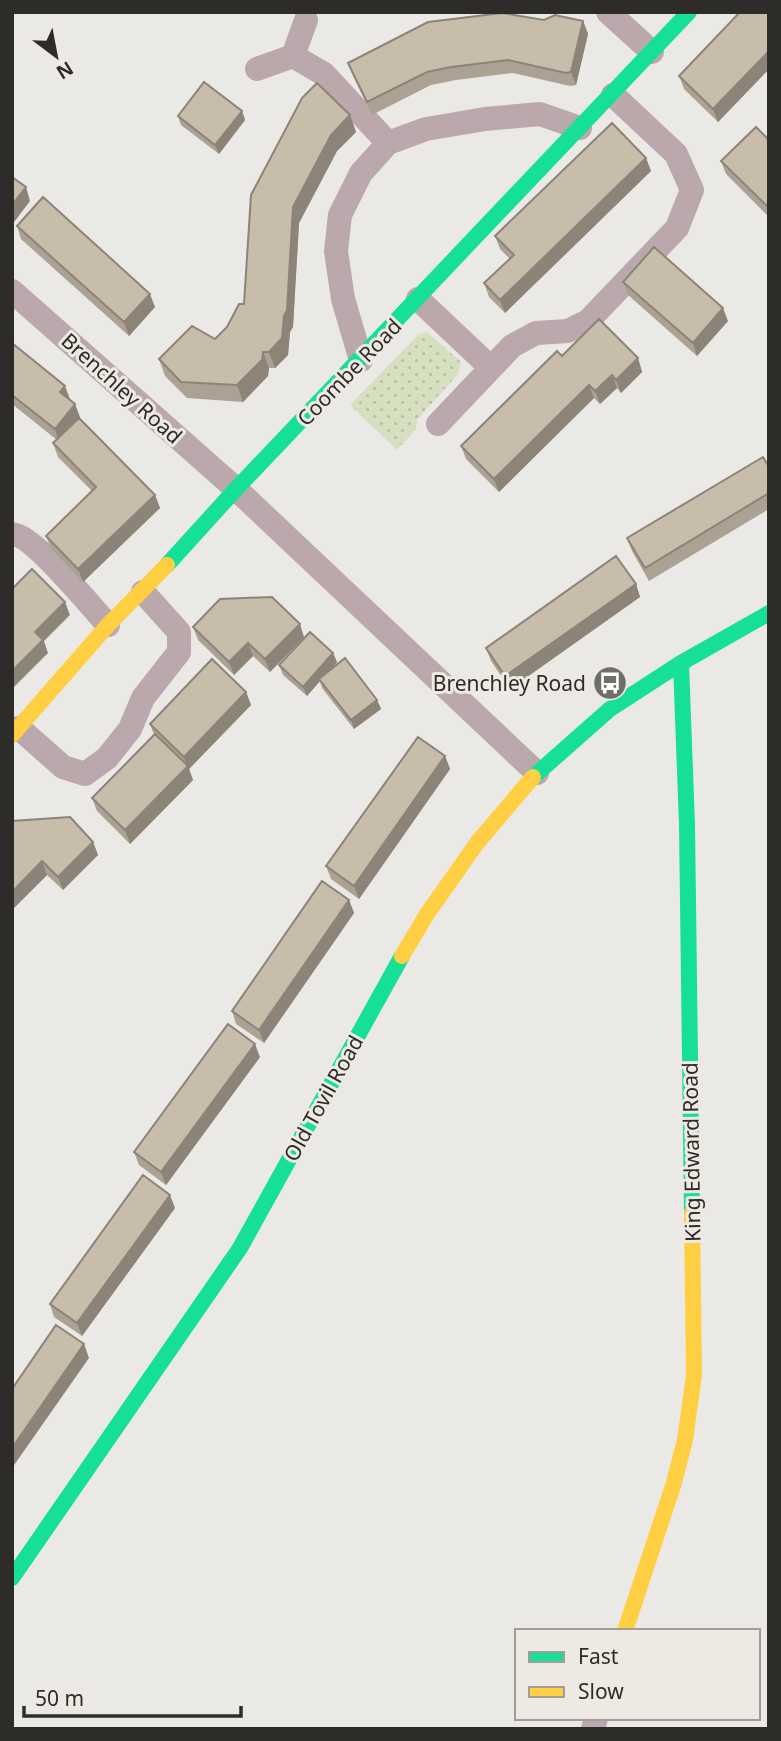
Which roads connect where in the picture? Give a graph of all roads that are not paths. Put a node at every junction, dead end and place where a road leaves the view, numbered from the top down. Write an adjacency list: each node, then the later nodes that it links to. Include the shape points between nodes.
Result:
1 (608, 12): 4 (street)
2 (690, 12): 4 (street, Coombe Road)
3 (306, 20): 5 (street)
4 (652, 52): 7 (street, Coombe Road)
5 (293, 56): 6 (street); 9 (street, via 324,74)
6 (257, 69)
7 (613, 95): 8 (street, Coombe Road); 13 (street, via 676,154 692,190 677,229 587,321 568,331 536,333 512,346)
8 (580, 128): 9 (street, via 540,114 426,129); 11 (street, Coombe Road)
9 (388, 143): 12 (street, via 361,173 340,215 339,275)
10 (12, 291): 15 (street, Brenchley Road)
11 (418, 299): 12 (street, Coombe Road); 13 (street)
12 (361, 360): 15 (street, Coombe Road)
13 (490, 367): 14 (street)
14 (438, 424)
15 (236, 489): 17 (street, Coombe Road); 22 (street, Brenchley Road)
16 (12, 534): 19 (street, via 20,534 45,556)
17 (143, 592): 19 (street, Coombe Road); 21 (street, via 179,632 179,652 107,758 85,774 63,767)
18 (769, 613): 20 (street, Old Tovil Road)
19 (108, 625): 21 (street, Coombe Road)
20 (681, 663): 22 (street, Old Tovil Road, via 610,709); 25 (street, King Edward Road, via 694,1375 673,1486)
21 (16, 731)
22 (537, 773): 23 (street, Old Tovil Road, via 477,843 427,914 240,1248)
23 (20, 1551): 24 (street, Old Tovil Road)
24 (12, 1578)
25 (626, 1629)

